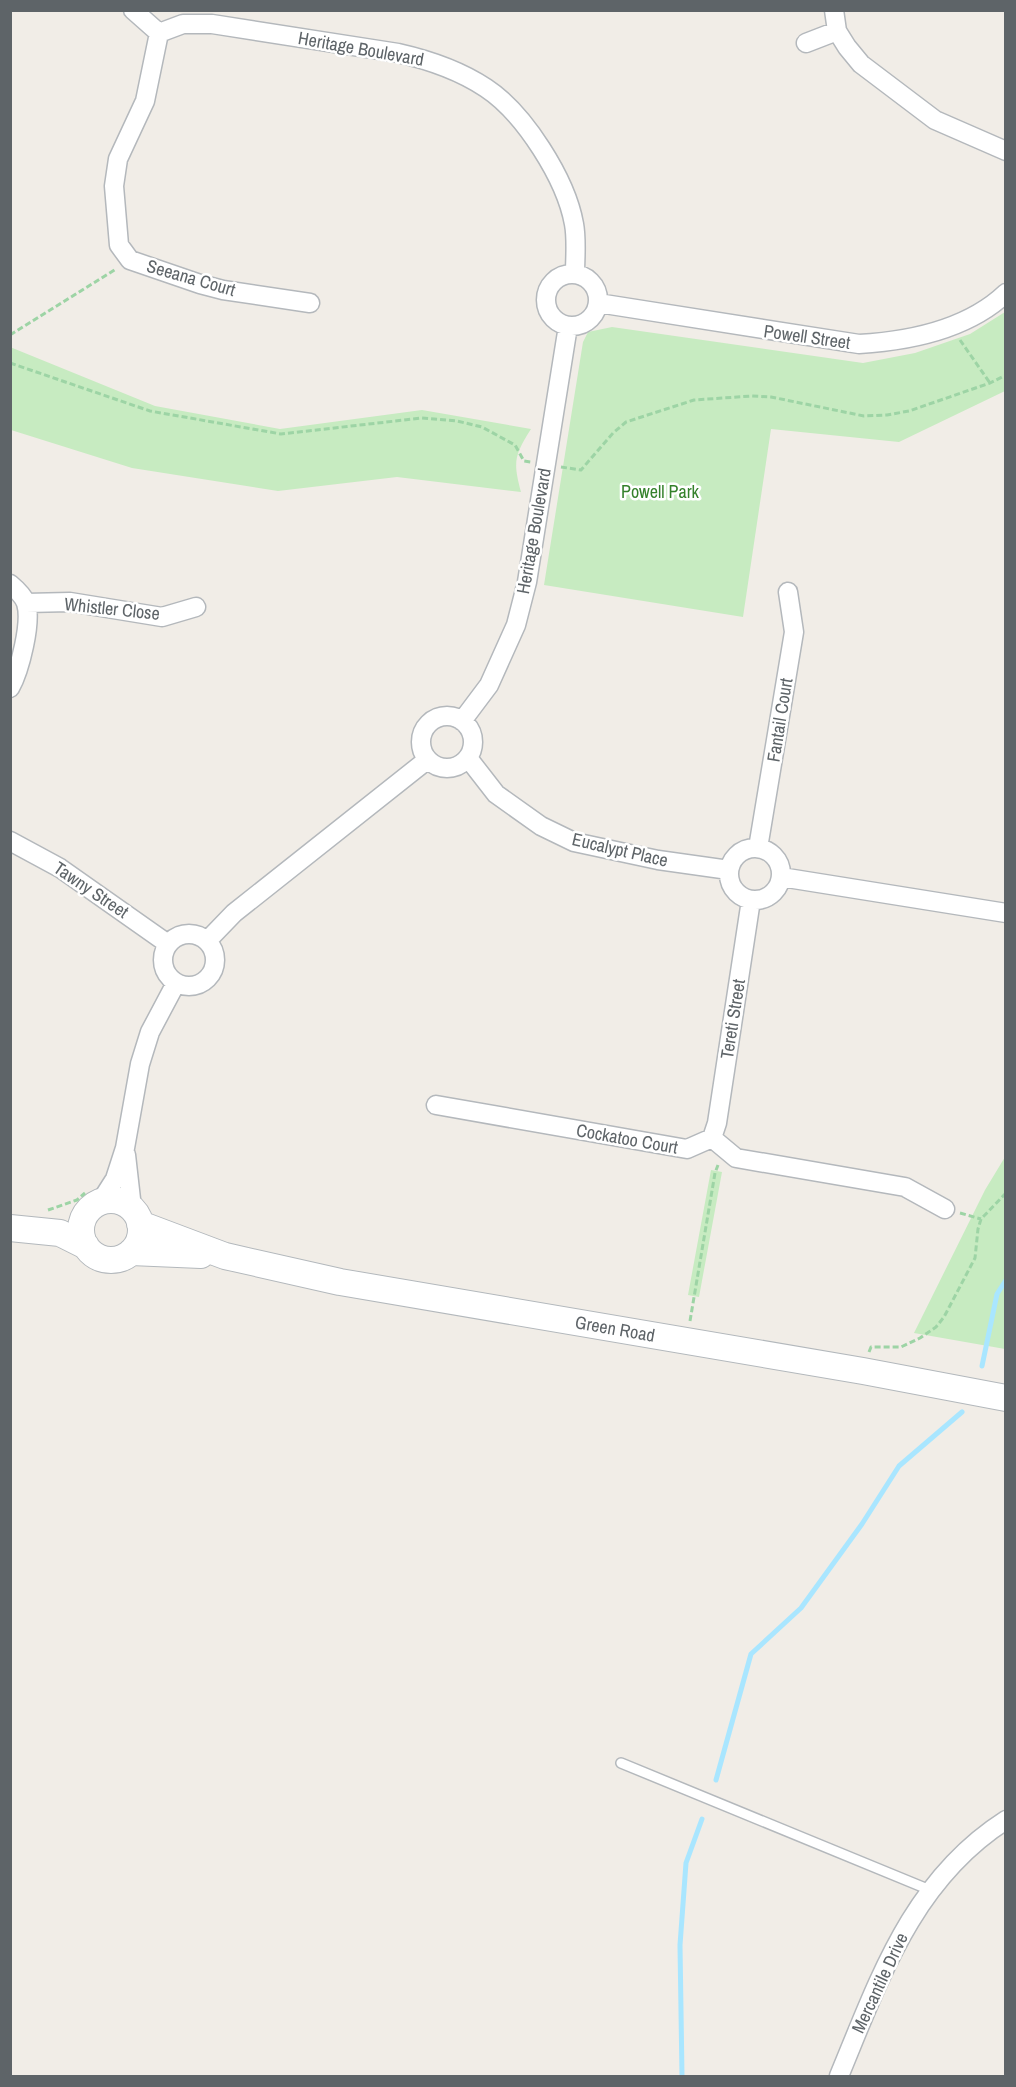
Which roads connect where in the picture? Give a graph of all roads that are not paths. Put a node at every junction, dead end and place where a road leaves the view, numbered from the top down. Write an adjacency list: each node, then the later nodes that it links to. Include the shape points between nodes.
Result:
1 (133, 10): 4 (street)
2 (834, 10): 3 (street)
3 (837, 31): 5 (street); 6 (street, via 861,64 935,120)
4 (159, 33): 7 (street, Heritage Boulevard, via 183,24 212,24 398,53 460,73 488,89 516,115 560,182 574,224); 9 (street, Seeana Court, via 145,100 118,159 114,186 119,246 130,260 222,290)
5 (806, 43)
6 (1005, 151)
7 (575, 274): 10 (street, via 595,287); 11 (street, via 558,278 547,292 552,317)
8 (1005, 293): 10 (street, Powell Street, via 932,333 859,344)
9 (310, 303)
10 (598, 303): 11 (street, via 591,318)
11 (568, 326): 17 (street, Heritage Boulevard, via 527,582 516,625 489,685)
12 (10, 584): 14 (street)
13 (788, 592): 21 (street, Fantail Court, via 794,632)
14 (26, 603): 15 (street, Whistler Close, via 70,602 162,617); 16 (street, via 22,650)
15 (196, 607)
16 (10, 687)
17 (462, 721): 18 (street, via 472,734); 19 (street, via 446,716 430,723 421,738)
18 (468, 758): 19 (street, via 455,768 446,769); 22 (street, Eucalypt Place, via 496,794 541,826 574,842 658,861)
19 (427, 760): 26 (street, via 234,913)
20 (10, 841): 27 (street, Tawny Street, via 60,868)
21 (758, 848): 22 (street, via 741,852); 23 (street, via 773,855)
22 (729, 870): 24 (street, via 735,892)
23 (781, 878): 24 (street, via 768,897); 25 (street)
24 (751, 900): 30 (street, Tereti Street)
25 (1005, 913)
26 (207, 941): 27 (street, via 192,934); 28 (street, via 215,955 208,978 194,986)
27 (168, 944): 28 (street, via 163,961)
28 (176, 983): 31 (street, via 150,1032 140,1064)
29 (436, 1105): 30 (street, Cockatoo Court, via 687,1149)
30 (712, 1138): 33 (street, via 736,1158 905,1187)
31 (125, 1148): 32 (street, via 115,1179); 34 (street)
32 (93, 1200): 34 (street, via 117,1201); 35 (street, via 61,1220); 36 (street, via 82,1220)
33 (945, 1209)
34 (136, 1216): 37 (street, via 140,1234); 38 (street, Green Road)
35 (10, 1227): 36 (street, via 60,1233)
36 (86, 1246): 37 (street, via 112,1260)
37 (130, 1252): 38 (street, Green Road)
38 (225, 1256): 39 (street, Green Road, via 340,1282)
39 (1005, 1398)
40 (621, 1763): 42 (lane)
41 (1005, 1820): 42 (street, Mercantile Drive, via 964,1853)
42 (930, 1890): 43 (street, Mercantile Drive, via 883,1968)
43 (839, 2076)

